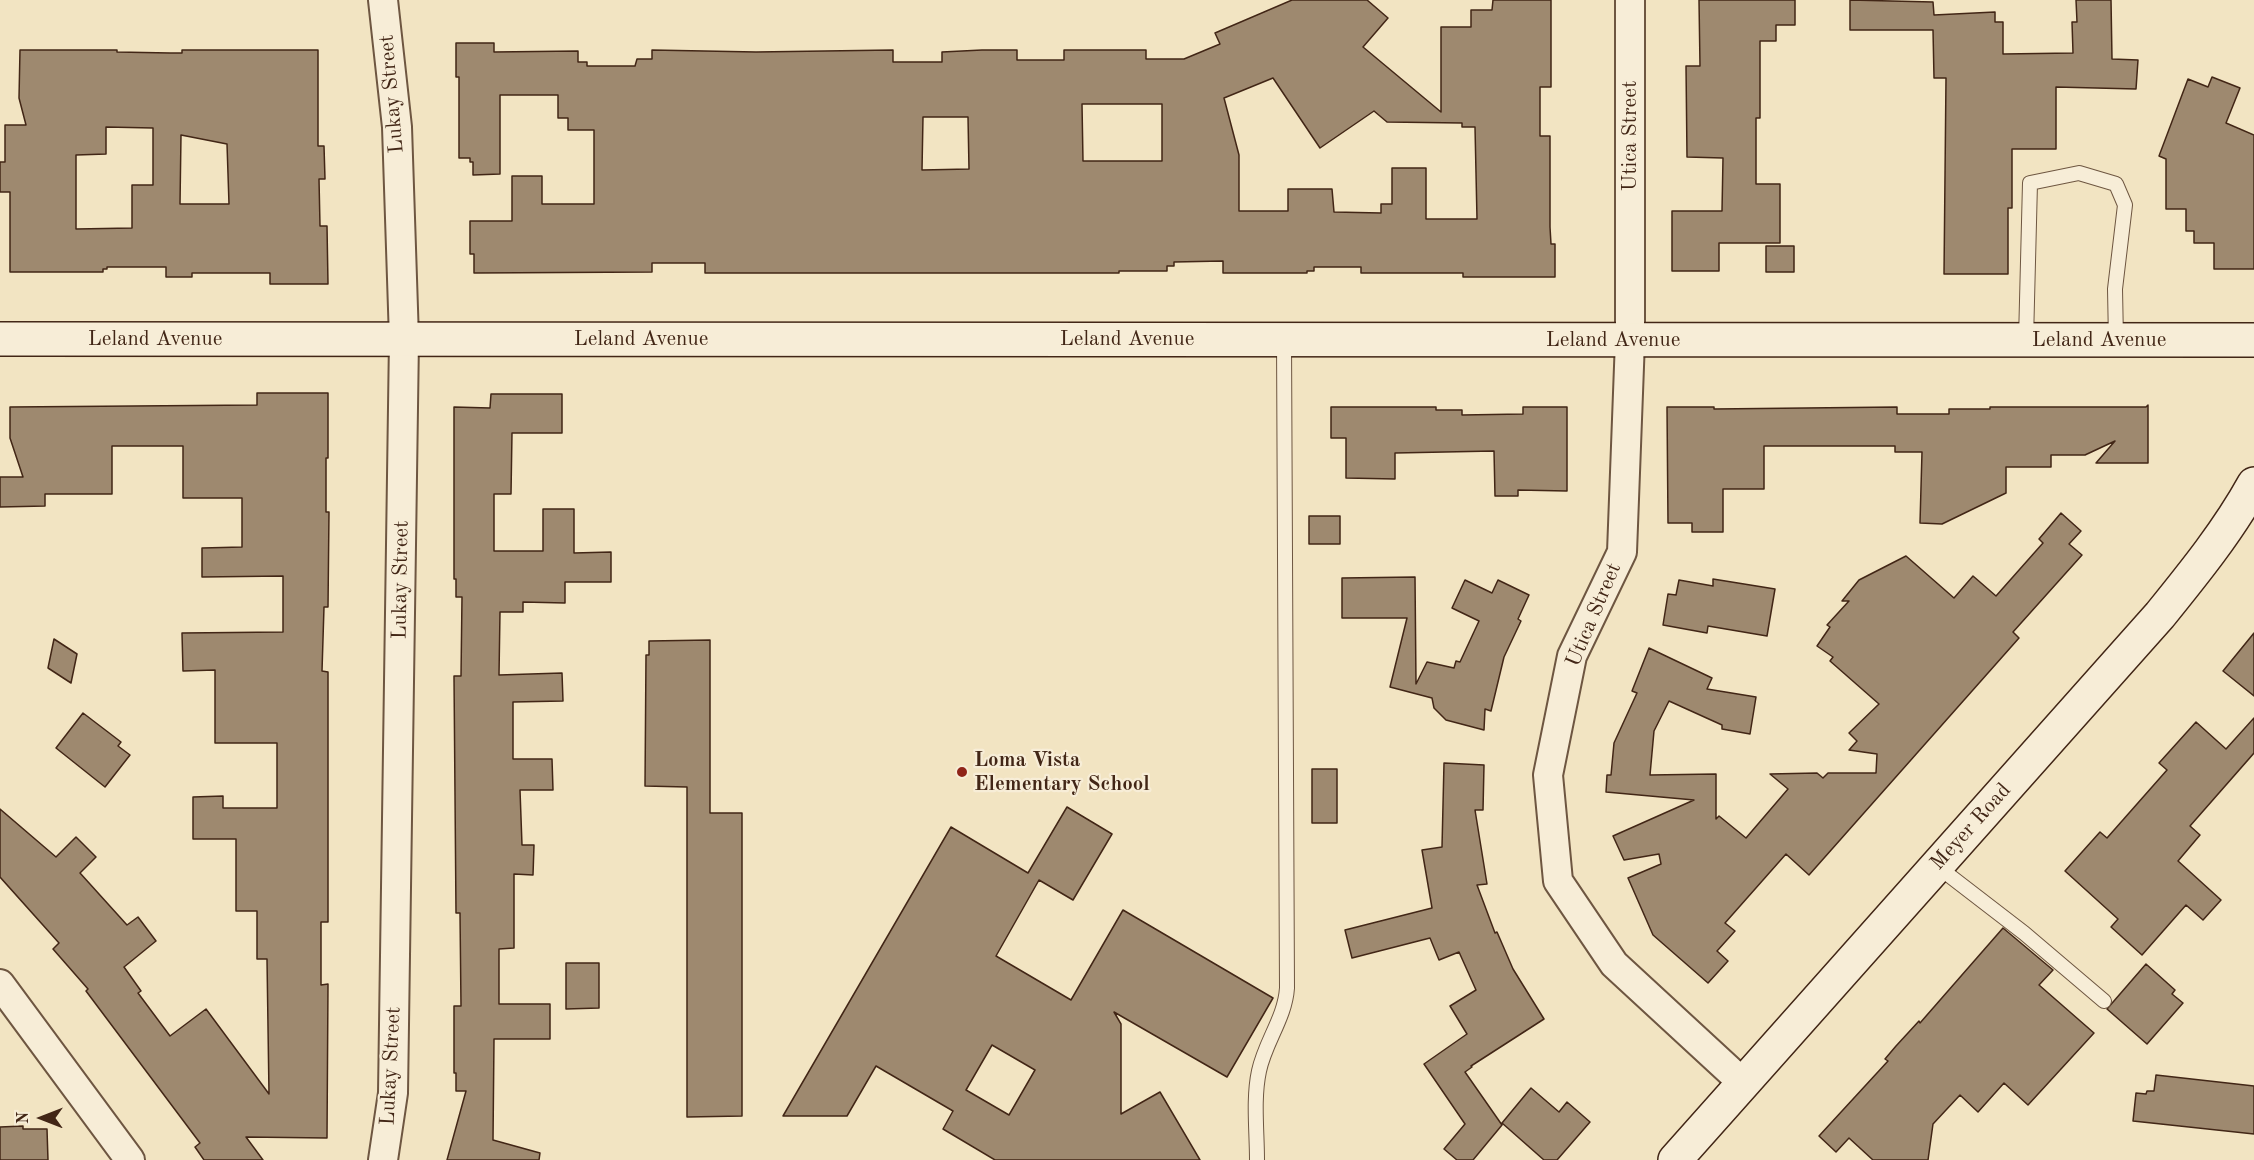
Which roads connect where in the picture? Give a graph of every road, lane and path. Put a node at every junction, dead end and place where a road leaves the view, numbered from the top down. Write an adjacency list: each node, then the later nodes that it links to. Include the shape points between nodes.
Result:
1 (383, 0): 4 (street, Lukay Street, via 397,127)
2 (1630, 0): 6 (street, Utica Street)
3 (0, 339): 4 (street, Leland Avenue)
4 (404, 339): 5 (street, Leland Avenue); 16 (street, Lukay Street, via 393,1093)
5 (1284, 339): 6 (street, Leland Avenue); 17 (lane, via 1287,988 1286,1004 1259,1069)
6 (1630, 340): 7 (street, Leland Avenue); 14 (street, Utica Street, via 1622,552 1572,656 1548,775 1558,881 1614,964)
7 (2026, 340): 8 (street, Leland Avenue); 8 (lane, via 2030,183 2079,173 2116,184 2125,205 2115,289)
8 (2116, 340): 9 (street, Leland Avenue)
9 (2254, 340)
10 (2254, 484): 11 (street, Meyer Road, via 2202,564 2160,615)
11 (1937, 866): 13 (lane); 14 (street, Meyer Road)
12 (0, 984): 15 (street)
13 (2104, 1001)
14 (1743, 1083): 18 (street, Meyer Road)
15 (130, 1160)
16 (384, 1160)
17 (1257, 1160)
18 (1675, 1160)

